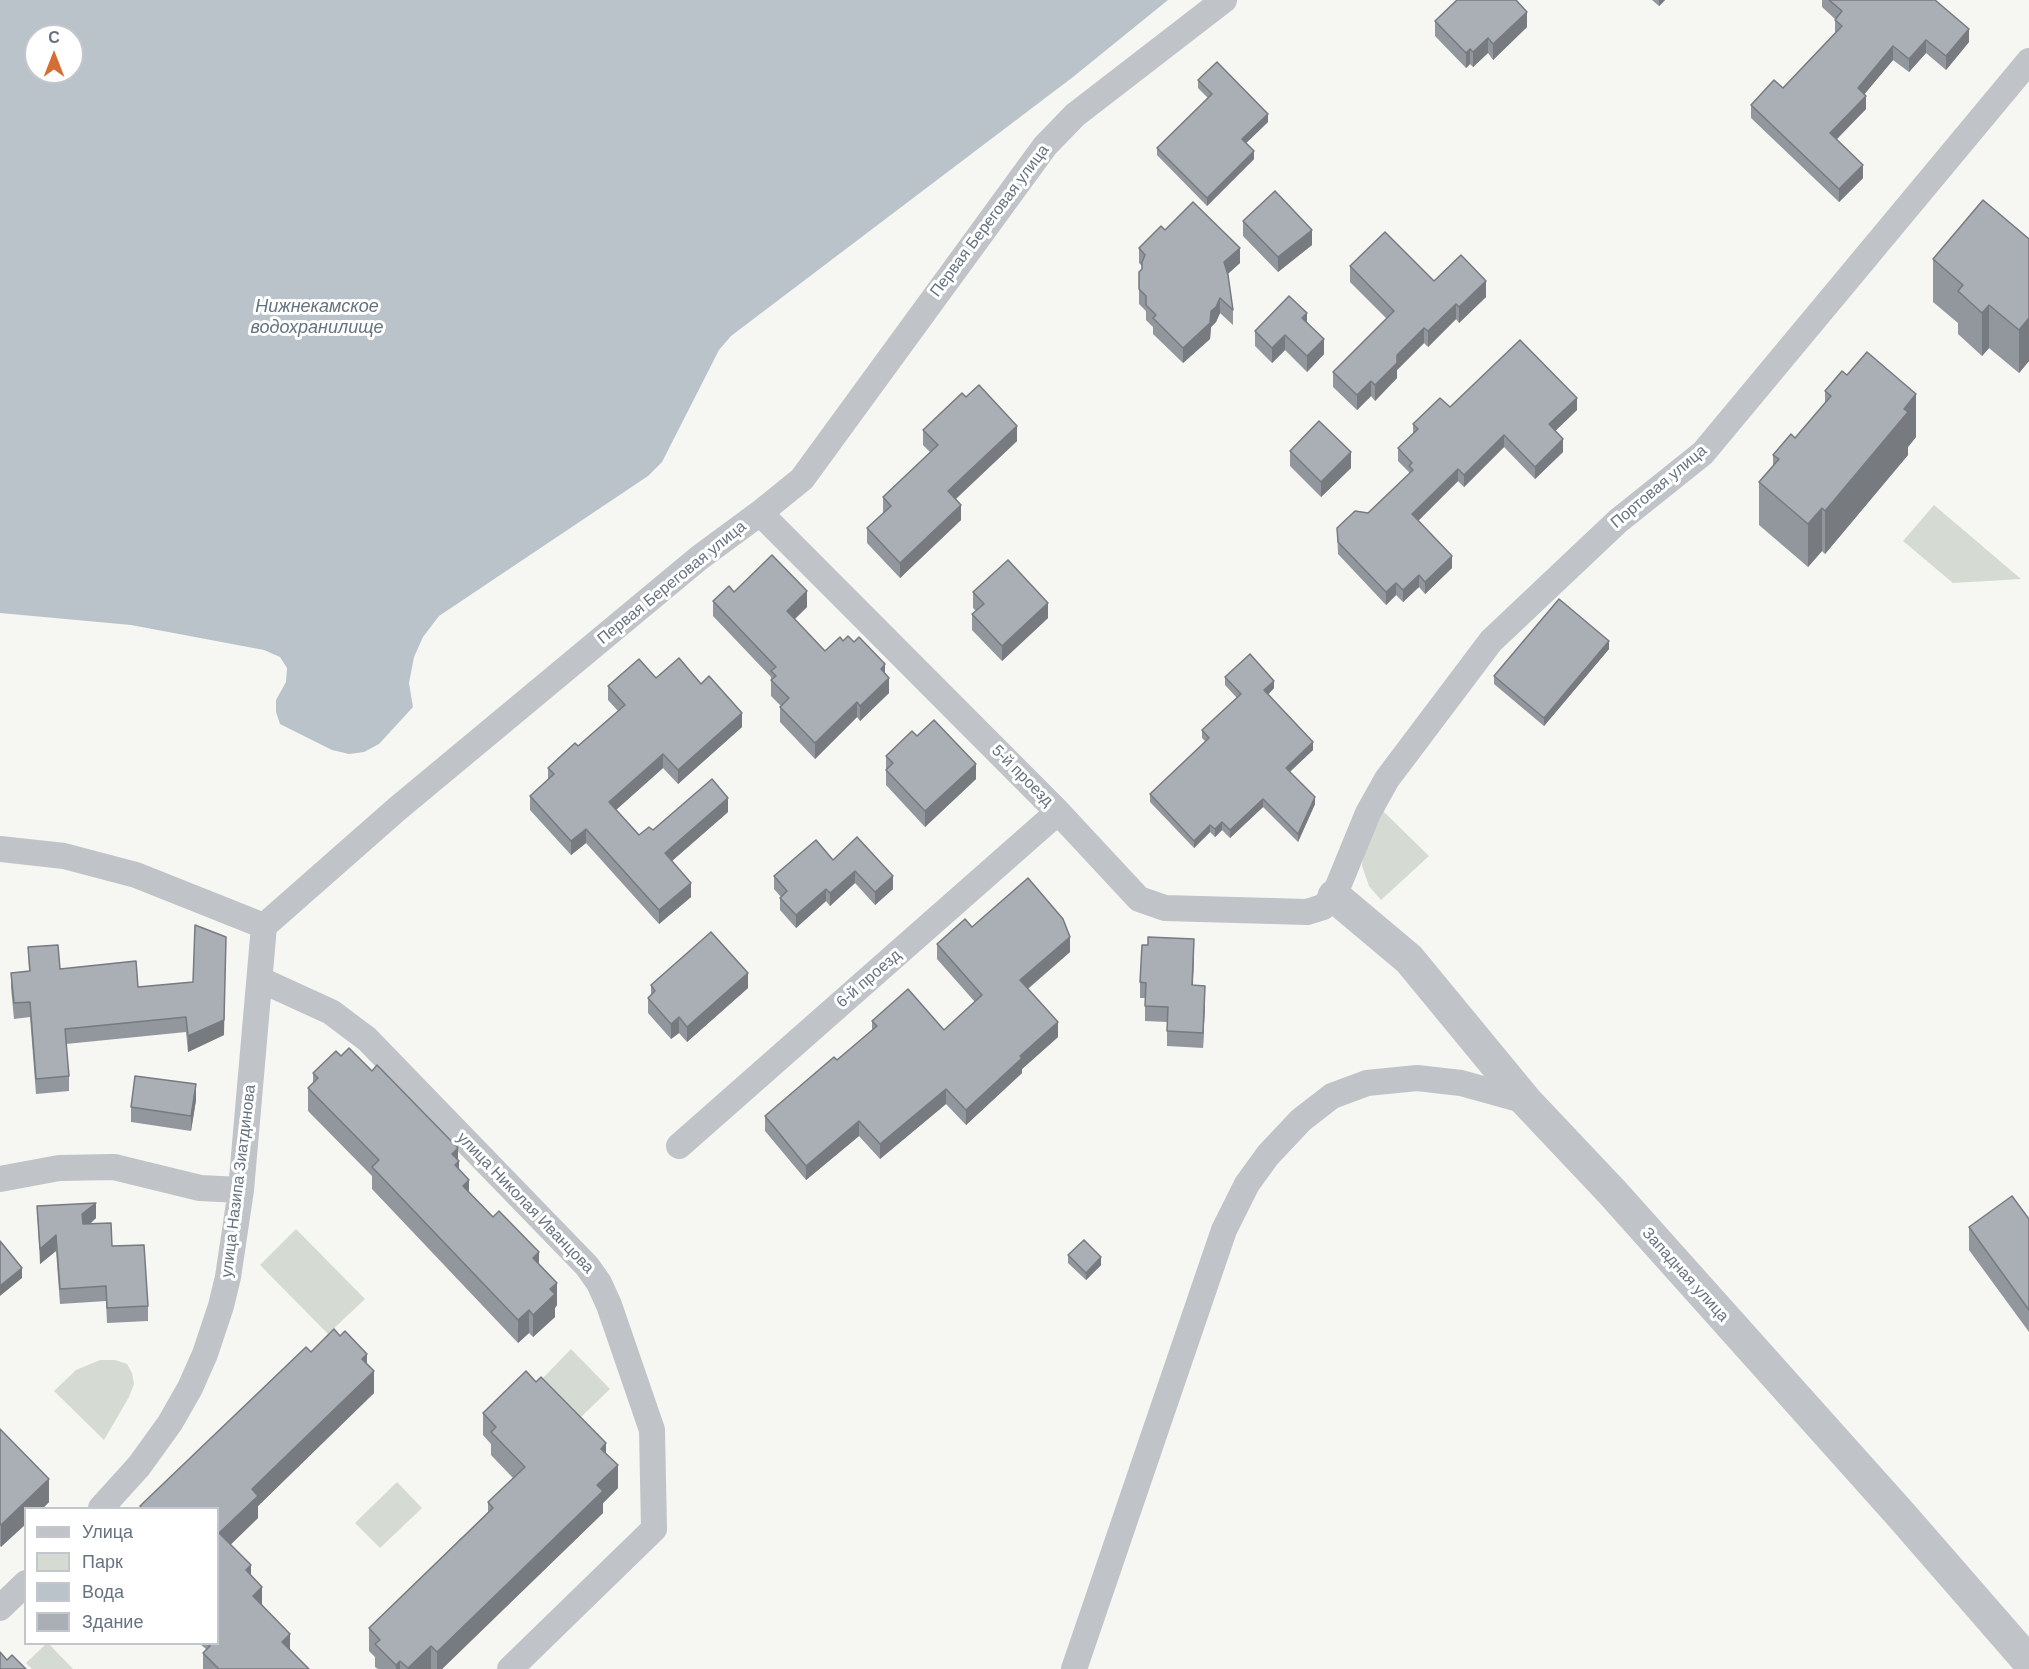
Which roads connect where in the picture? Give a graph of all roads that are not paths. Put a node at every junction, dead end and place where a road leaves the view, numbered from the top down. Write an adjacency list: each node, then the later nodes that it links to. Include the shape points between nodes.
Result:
1 (1224, 0): 3 (street, Первая Береговая улица, via 1075,115 1045,146 802,479)
2 (2029, 61): 6 (street, Портовая улица, via 1702,453 1618,521 1491,641 1387,779 1368,813)
3 (760, 513): 4 (street, 5-й проезд); 7 (street, Первая Береговая улица, via 699,558 458,758)
4 (1058, 812): 6 (street, 5-й проезд, via 1139,899 1165,908 1307,912 1323,907); 10 (street, 6-й проезд)
5 (0, 849): 7 (street, via 64,856 135,874)
6 (1334, 896): 9 (street, Западная улица, via 1410,959)
7 (264, 926): 8 (street, улица Назипа Зиатдинова)
8 (261, 980): 12 (street, улица Назипа Зиатдинова); 17 (street, улица Николая Иванцова, via 331,1012 367,1039 587,1266 609,1305 652,1430 654,1529)
9 (1526, 1101): 16 (street, Западная улица); 18 (street, via 1461,1083 1417,1078 1367,1083 1332,1096 1301,1120 1268,1155 1247,1184 1224,1230)
10 (680, 1146)
11 (0, 1179): 12 (street, via 59,1168 114,1167 200,1188)
12 (241, 1190): 13 (street, улица Назипа Зиатдинова, via 228,1277 206,1354 170,1423)
13 (103, 1507)
14 (24, 1585): 15 (street)
15 (0, 1608)
16 (2029, 1662)
17 (510, 1669)
18 (1074, 1669)

